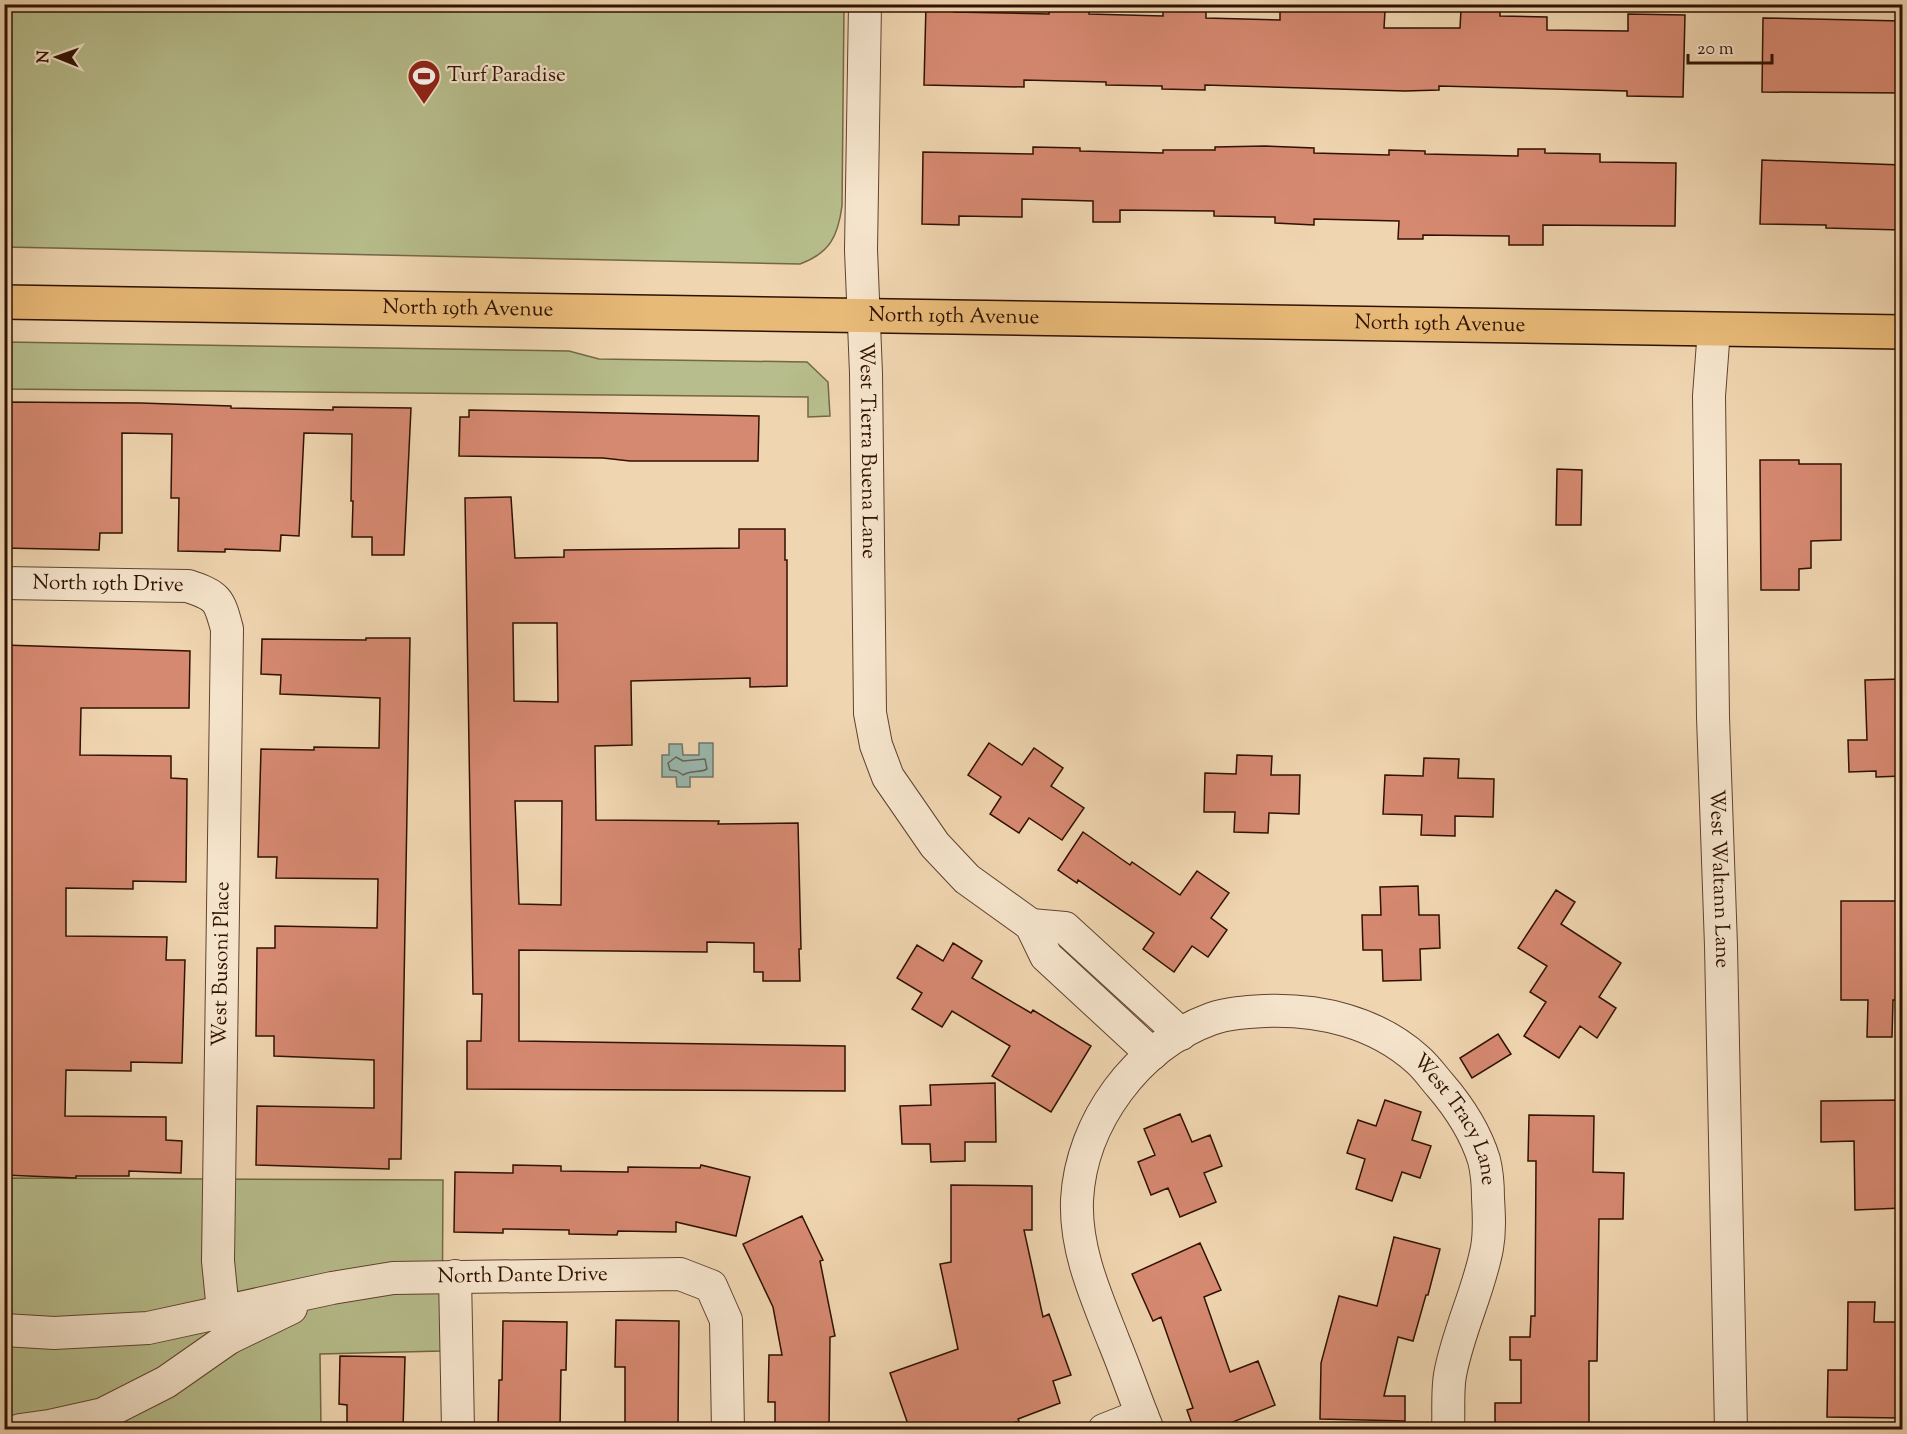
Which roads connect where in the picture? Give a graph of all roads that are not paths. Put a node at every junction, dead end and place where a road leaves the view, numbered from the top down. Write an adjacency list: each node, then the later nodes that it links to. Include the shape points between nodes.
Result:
1 (865, 4): 3 (street, West Tierra Buena Lane, via 861,250)
2 (4, 302): 3 (main road, North 19th Avenue)
3 (864, 316): 4 (main road, North 19th Avenue); 8 (street, West Tierra Buena Lane, via 870,713 876,745 888,777 935,845 967,879)
4 (1714, 329): 5 (main road, North 19th Avenue); 20 (street, West Waltann Lane, via 1709,396 1713,694)
5 (1902, 332)
6 (4, 583): 7 (street, North 19th Drive, via 188,586)
7 (210, 594): 12 (street, West Busoni Place, via 221,607 227,629 218,1261)
8 (1031, 925): 9 (street, via 1065,928); 10 (street, via 1046,956)
9 (1181, 1034): 10 (street, West Tracy Lane); 19 (street, West Tracy Lane, via 1210,1019 1240,1012 1288,1011 1335,1016 1384,1035 1419,1060 1463,1112 1484,1160 1490,1222 1480,1275 1449,1377)
10 (1152, 1054): 14 (street, West Tracy Lane, via 1121,1084 1098,1120 1081,1168 1077,1200 1080,1241 1089,1278)
11 (455, 1276): 12 (street, North Dante Drive, via 393,1278 332,1288); 16 (street); 17 (street, North Dante Drive, via 680,1274 711,1286 726,1320)
12 (226, 1324): 13 (street, North Dante Drive, via 54,1333); 15 (street, North Dante Drive, via 166,1382 102,1414)
13 (4, 1330)
14 (1145, 1422): 18 (street)
15 (20, 1430)
16 (458, 1430)
17 (728, 1430)
18 (1104, 1430)
19 (1448, 1430)
20 (1731, 1430)

